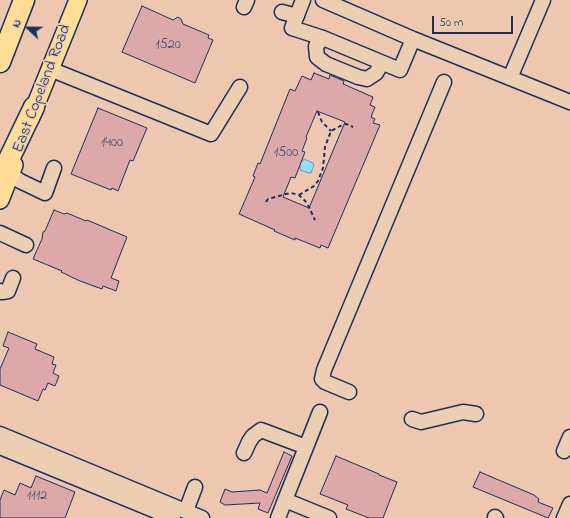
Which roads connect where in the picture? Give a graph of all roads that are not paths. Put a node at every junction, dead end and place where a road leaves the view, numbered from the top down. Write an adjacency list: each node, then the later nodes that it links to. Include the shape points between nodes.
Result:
1 (24, 0): 10 (highway)
2 (78, 0): 12 (main road, East Copeland Road)
3 (303, 0): 7 (street)
4 (324, 0): 9 (street)
5 (543, 0): 13 (street)
6 (282, 12): 7 (street)
7 (297, 16): 8 (street, via 292,28)
8 (323, 38): 11 (street); 11 (street, via 316,46 317,57 326,64 367,79 376,73)
9 (413, 39): 11 (street, via 400,70); 13 (street)
10 (0, 62)
11 (382, 63)
12 (50, 68): 15 (street, via 211,134); 17 (main road, East Copeland Road)
13 (510, 78): 16 (street)
14 (444, 82): 25 (street, via 324,370 324,382)
15 (240, 86)
16 (570, 102)
17 (34, 107): 19 (highway)
18 (54, 168): 19 (street, via 46,193)
19 (5, 176): 20 (main road, East Copeland Road)
20 (0, 200)
21 (0, 233): 22 (street)
22 (26, 245)
23 (13, 278): 24 (street, via 8,291)
24 (0, 291)
25 (349, 392)
26 (320, 412): 31 (street)
27 (476, 414): 28 (street, via 463,412 421,422)
28 (412, 419)
29 (570, 437): 32 (street)
30 (1, 441): 37 (street); 38 (street)
31 (306, 448): 33 (street, via 262,430 253,436); 35 (street)
32 (564, 451)
33 (244, 453)
34 (195, 488): 37 (street)
35 (285, 500): 40 (street); 41 (street)
36 (570, 504): 42 (street)
37 (186, 511): 39 (street)
38 (173, 518)
39 (202, 518)
40 (278, 518)
41 (329, 518)
42 (564, 518)

